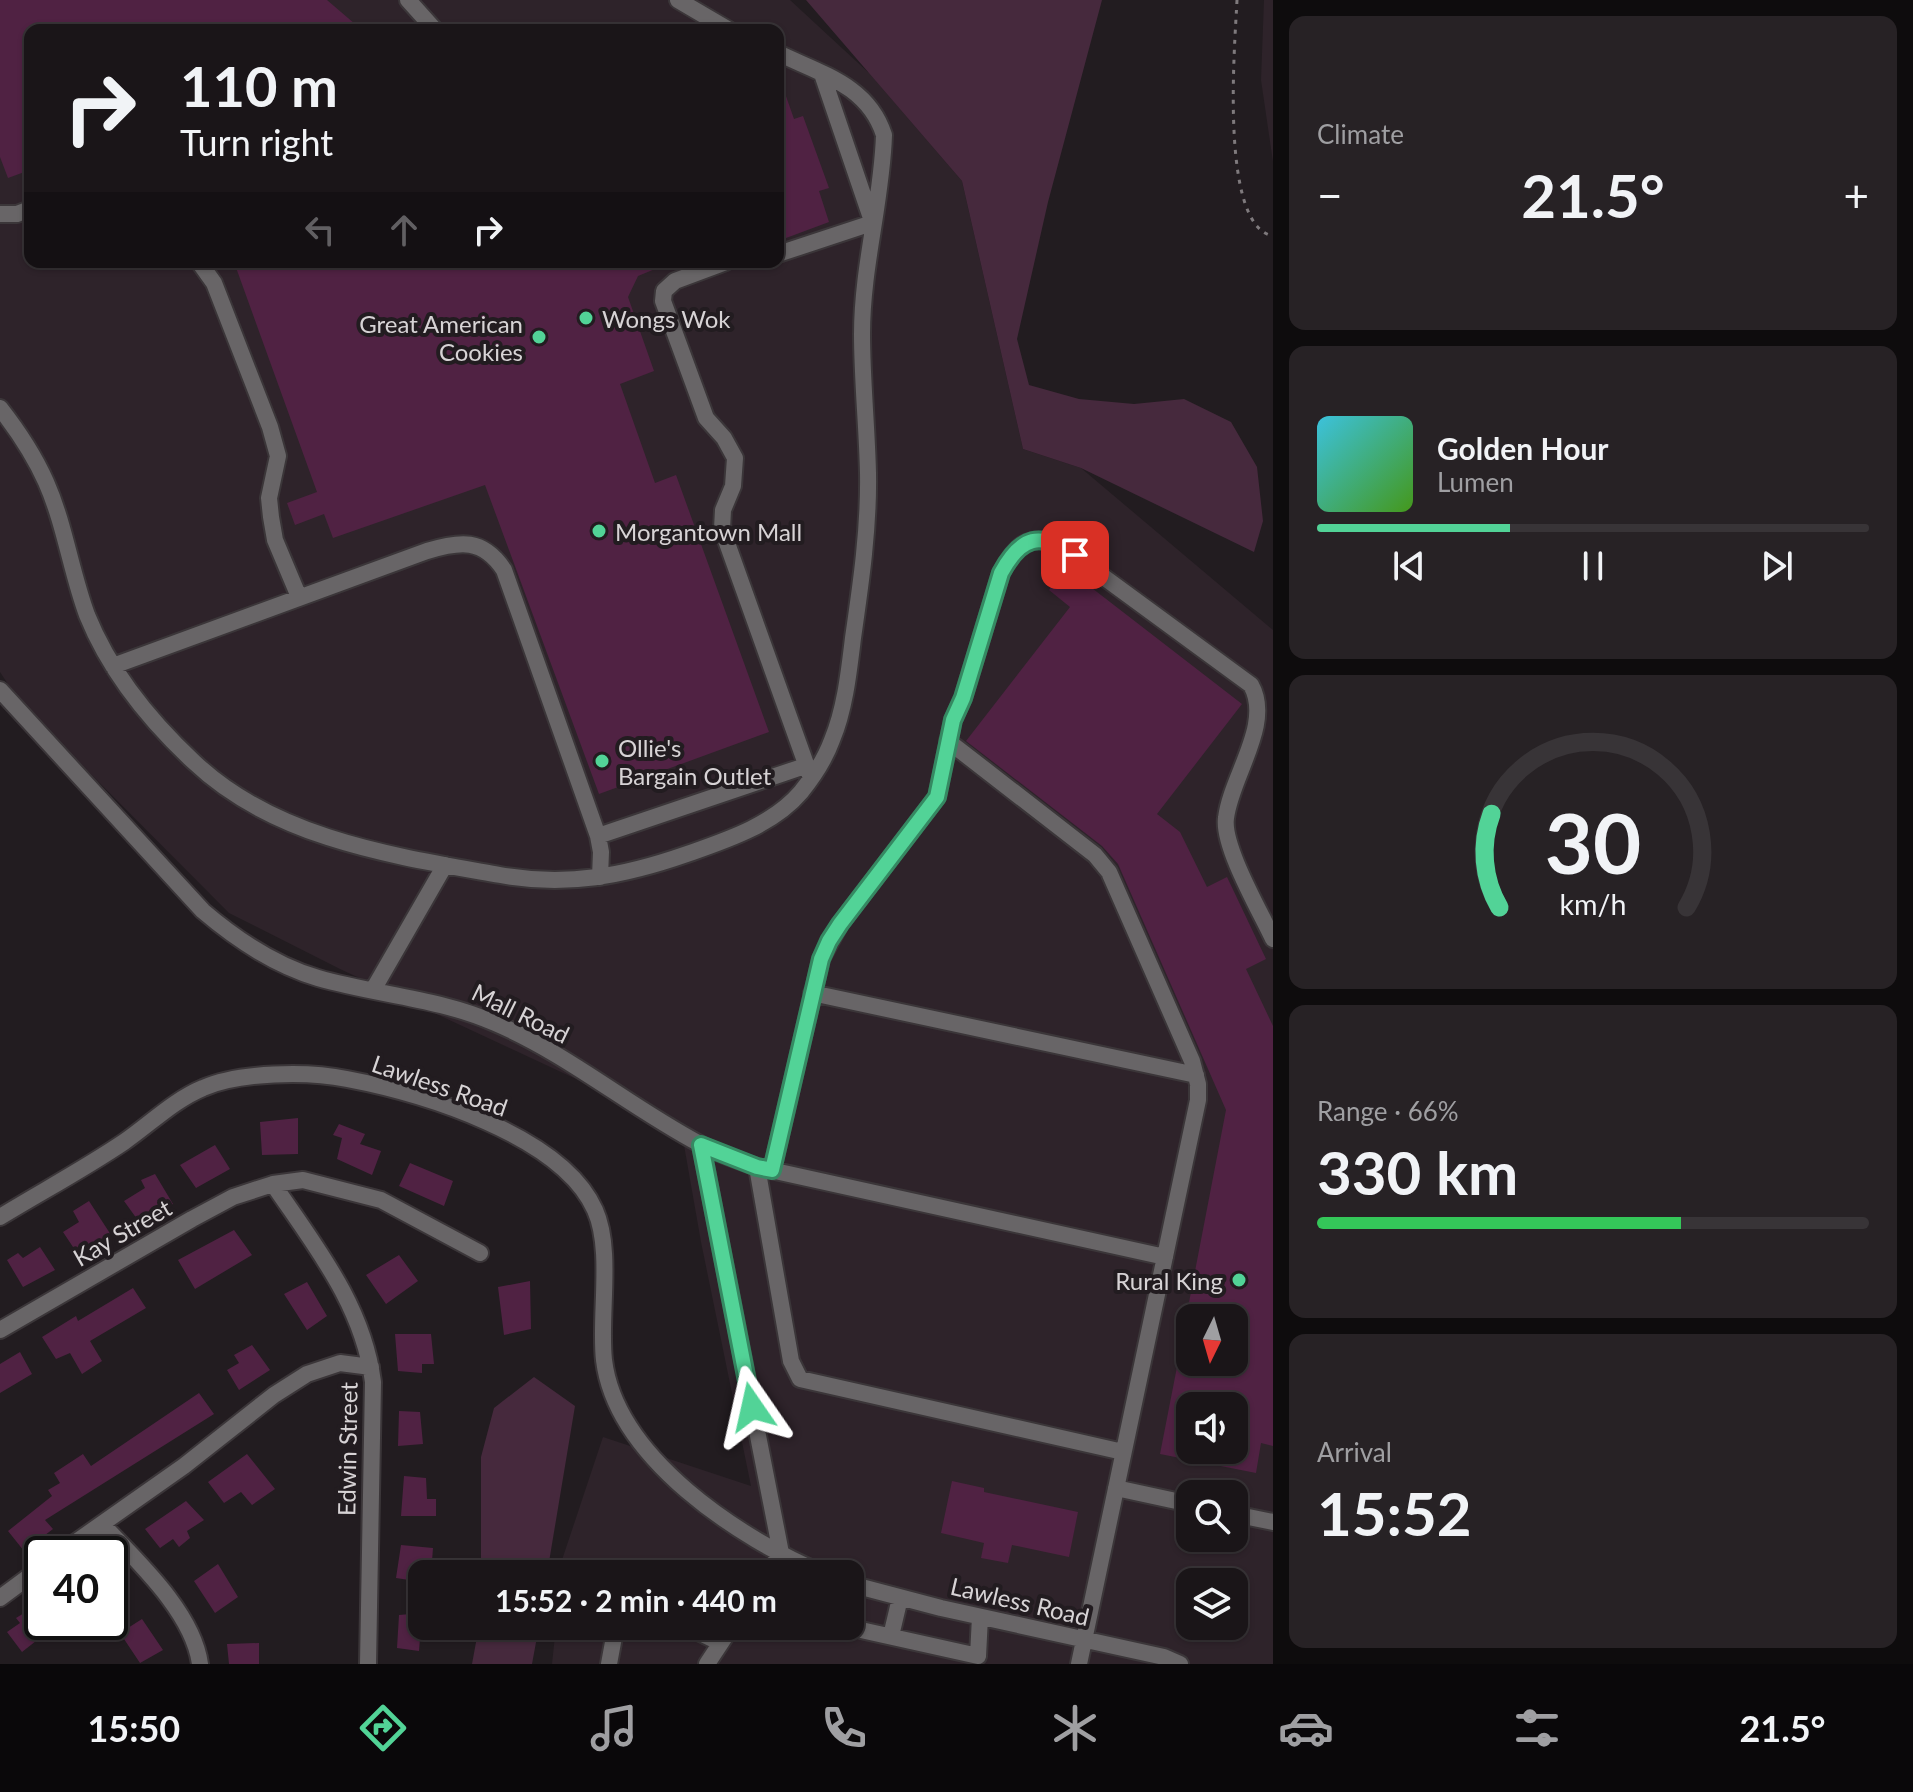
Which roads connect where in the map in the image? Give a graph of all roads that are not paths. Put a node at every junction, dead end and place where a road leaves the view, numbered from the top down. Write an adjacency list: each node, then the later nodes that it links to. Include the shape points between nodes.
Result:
1 (408, 0): 3 (street)
2 (678, 0): 4 (street)
3 (430, 24)
4 (719, 24)
5 (784, 56): 6 (street)
6 (822, 74): 9 (street); 9 (street, via 862,96 879,120 884,152)
7 (24, 211): 8 (street)
8 (0, 214)
9 (872, 223): 10 (street); 19 (street, via 862,330 868,475 864,560 841,710 833,738)
10 (784, 252)
11 (203, 268): 15 (street, via 214,283 270,427 278,456 269,498 271,517)
12 (710, 268): 19 (street, via 675,281 664,291 663,301 706,418 735,458 722,529)
13 (0, 408): 14 (street)
14 (6, 427): 16 (street, via 46,482 87,614)
15 (299, 597): 16 (street); 20 (street, via 444,546 468,544 491,554 504,570)
16 (113, 666): 21 (street, via 144,709 195,763 261,810 329,837)
17 (0, 690): 24 (street, Mall Road, via 232,936 316,977)
18 (948, 741): 23 (street, via 1005,565 1033,540 1060,545 1260,696 1260,723 1225,821 1231,848); 25 (street, via 937,797 829,941); 26 (street, via 1095,855 1109,872)
19 (808, 772): 20 (street); 22 (street, via 798,795 751,828 660,863)
20 (598, 836): 22 (street)
21 (445, 865): 22 (street, via 522,879); 24 (street)
22 (600, 877)
23 (1273, 939)
24 (373, 990): 27 (street, Mall Road, via 424,999 497,1024)
25 (812, 993): 26 (street); 28 (street)
26 (1196, 1075): 32 (street, via 1198,1100)
27 (701, 1145): 28 (street, Mall Road); 42 (street)
28 (764, 1168): 32 (street, Mall Road); 35 (street, via 791,1361 800,1379)
29 (273, 1184): 31 (street, Kay Street, via 303,1180 381,1200); 33 (street, Kay Street, via 233,1197); 34 (street, via 349,1300)
30 (0, 1217): 42 (street, Lawless Road, via 202,1088 231,1078 344,1078 492,1124 560,1165 582,1187 596,1212 604,1276 604,1360 624,1420 706,1505)
31 (480, 1253)
32 (1165, 1257): 35 (street)
33 (0, 1330)
34 (371, 1367): 40 (street, Edwin Street, via 340,1363 307,1374); 58 (street, Edwin Street)
35 (1123, 1452): 36 (street)
36 (1116, 1488): 37 (street); 52 (street)
37 (1176, 1501)
38 (1248, 1517): 39 (street)
39 (1273, 1522)
40 (102, 1524): 41 (street, Edwin Street); 57 (street, via 168,1597)
41 (85, 1536)
42 (781, 1553): 43 (street); 44 (street, Lawless Road)
43 (776, 1560)
44 (795, 1560)
45 (24, 1580): 47 (street)
46 (864, 1588): 48 (street, Lawless Road)
47 (0, 1598)
48 (900, 1598): 49 (street, Lawless Road); 51 (street)
49 (980, 1617): 51 (street, via 978,1656); 52 (street, Lawless Road)
50 (864, 1631): 51 (street)
51 (891, 1636)
52 (1084, 1639): 61 (street); 62 (street, Lawless Road)
53 (613, 1640): 59 (street)
54 (715, 1640): 56 (street)
55 (723, 1640): 56 (street)
56 (721, 1643): 60 (street)
57 (200, 1664)
58 (368, 1664)
59 (609, 1664)
60 (707, 1664)
61 (1079, 1664)
62 (1180, 1664)

